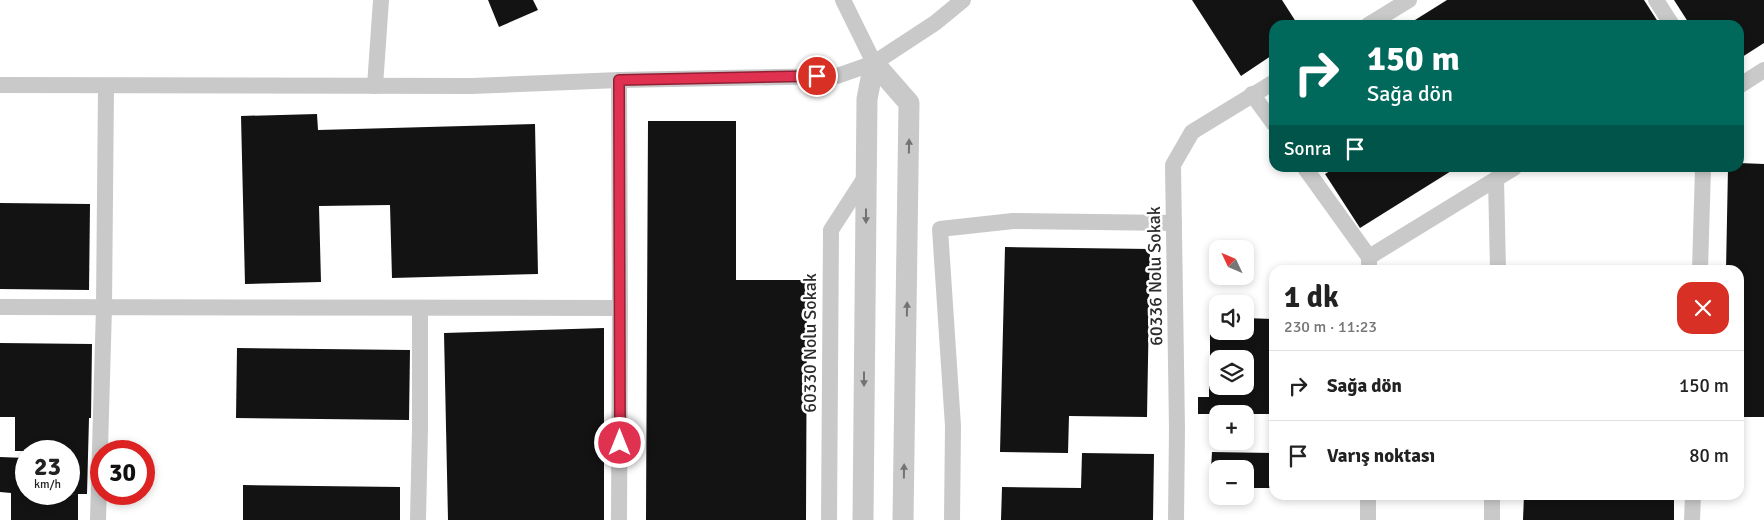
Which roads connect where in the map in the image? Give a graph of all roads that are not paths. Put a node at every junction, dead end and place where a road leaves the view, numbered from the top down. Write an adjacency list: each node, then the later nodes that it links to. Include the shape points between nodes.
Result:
1 (381, 0): 15 (street)
2 (843, 0): 8 (street)
3 (963, 0): 8 (street, via 935,23)
4 (1409, 0): 6 (street)
5 (1656, 0): 7 (street)
6 (1376, 20)
7 (1669, 20)
8 (874, 63): 10 (street, via 837,76); 21 (street, via 867,99); 39 (street, one-way to 8, via 909,102)
9 (1764, 70): 11 (street)
10 (619, 80): 15 (street); 30 (street)
11 (1744, 83)
12 (0, 85): 14 (street)
13 (1269, 85): 16 (street, 60336 Nolu Sokak)
14 (106, 86): 15 (street); 28 (street)
15 (375, 86)
16 (1252, 94): 17 (street); 23 (street, 60336 Nolu Sokak, via 1192,132 1173,165)
17 (1269, 117)
18 (1308, 172): 24 (street)
19 (1507, 172): 22 (street)
20 (1704, 172): 26 (street)
21 (866, 176): 37 (street, 60330 Nolu Sokak, via 831,230); 38 (street, one-way to 38)
22 (1496, 179): 24 (street); 25 (street)
23 (1174, 223): 40 (street, via 1012,221 940,229 953,426); 41 (street, 60336 Nolu Sokak)
24 (1369, 264)
25 (1498, 265)
26 (1700, 265)
27 (0, 307): 28 (street)
28 (104, 307): 29 (street); 34 (street)
29 (420, 308): 30 (street); 35 (street)
30 (620, 308): 36 (street)
31 (1368, 500): 42 (street)
32 (1492, 500): 43 (street)
33 (1693, 500): 44 (street)
34 (98, 520)
35 (418, 520)
36 (619, 520)
37 (829, 520)
38 (863, 520)
39 (903, 520)
40 (952, 520)
41 (1176, 520)
42 (1368, 520)
43 (1492, 520)
44 (1692, 520)

